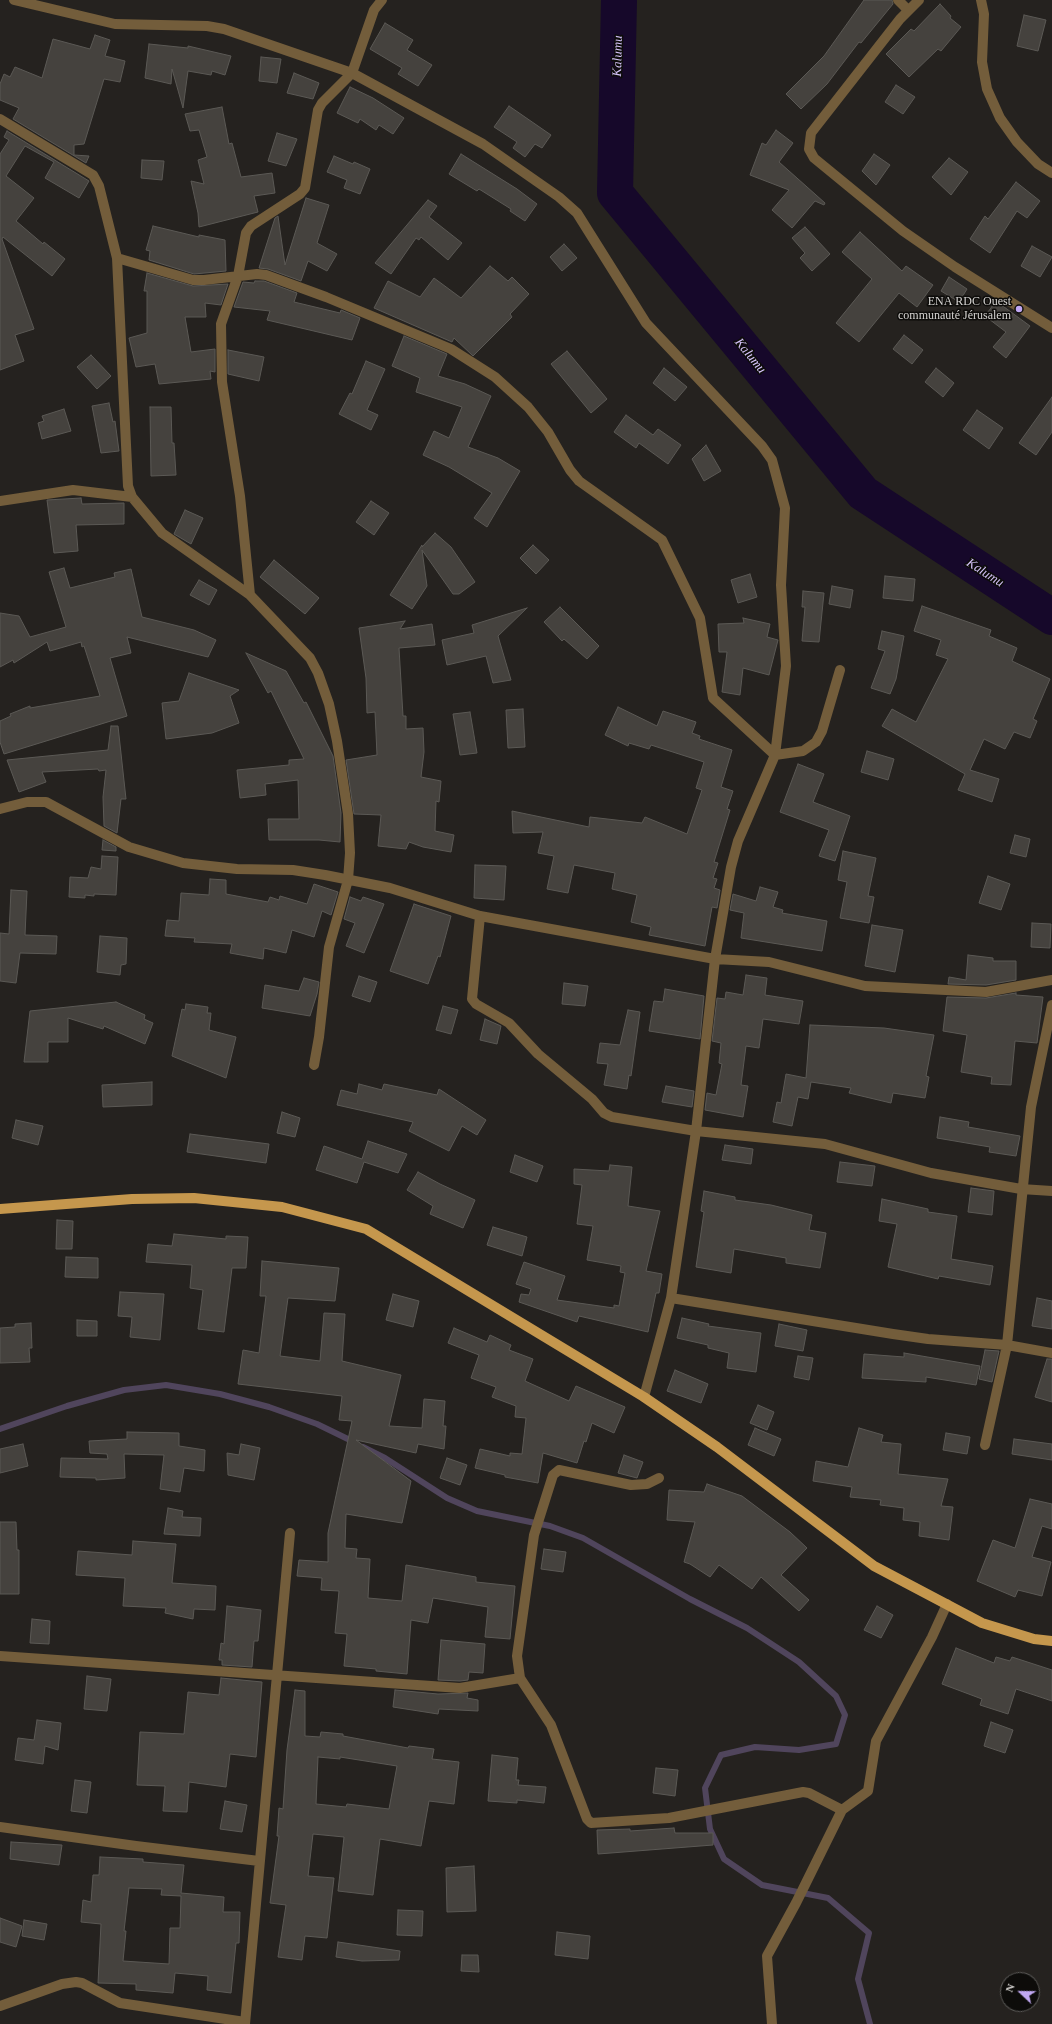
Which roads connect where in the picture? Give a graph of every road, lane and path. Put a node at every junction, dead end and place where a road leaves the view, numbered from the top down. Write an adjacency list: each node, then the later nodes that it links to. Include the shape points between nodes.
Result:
1 (14, 0): 7 (street, via 115,24 216,27)
2 (382, 0): 7 (street, via 374,10)
3 (898, 0): 6 (street)
4 (920, 0): 6 (street)
5 (981, 0): 9 (street, via 984,14 982,62 987,89 1000,118 1017,142 1038,164)
6 (908, 10): 12 (street, via 811,133 810,149 814,158 903,231 961,272)
7 (352, 73): 11 (street, via 318,110 305,188 300,194 251,226 242,246); 17 (street, via 483,144 569,204 583,220 646,323 768,453 785,508 781,585 786,666)
8 (0, 119): 10 (street, via 93,175 99,186)
9 (1052, 173)
10 (117, 258): 11 (street, via 193,280); 13 (street, via 128,486)
11 (238, 276): 15 (street, via 221,324 220,363 240,496); 17 (street, via 266,275 451,349 495,377 521,399 548,432 579,481 662,540 700,618 713,698)
12 (1052, 328)
13 (132, 497): 14 (street, via 73,490); 15 (street, via 162,533)
14 (0, 501)
15 (250, 595): 19 (street, via 310,658 329,704 348,814)
16 (840, 670): 17 (street, via 822,731 816,742 803,751)
17 (775, 755): 21 (street, via 734,854)
18 (0, 809): 19 (street, via 37,801 46,802 129,847 183,864 236,869 294,870)
19 (348, 880): 20 (street, via 390,888); 25 (street, via 331,938)
20 (480, 916): 21 (street); 26 (street, via 472,994 476,1004 509,1023 538,1054 592,1099 604,1113 612,1117)
21 (715, 959): 22 (street, via 769,962 865,986 986,992); 26 (street)
22 (1052, 980)
23 (1052, 1005): 24 (street)
24 (1048, 1044): 27 (street, via 1031,1107)
25 (314, 1065)
26 (696, 1131): 27 (street, via 825,1144 924,1171); 30 (street)
27 (1021, 1189): 28 (street); 31 (street)
28 (1052, 1191)
29 (0, 1209): 33 (main road, via 132,1199 194,1198 282,1207 366,1229)
30 (671, 1298): 31 (street, via 928,1339); 33 (street)
31 (1007, 1345): 32 (street); 34 (street)
32 (1052, 1353)
33 (644, 1397): 37 (main road, via 717,1447 874,1566)
34 (985, 1445)
35 (659, 1478): 41 (street, via 647,1484 630,1485 559,1470 553,1475 534,1535 517,1656)
36 (290, 1533): 40 (street)
37 (947, 1604): 38 (main road, via 982,1623 1034,1639); 42 (street, via 876,1741 868,1791)
38 (1052, 1641)
39 (0, 1656): 40 (street)
40 (277, 1675): 41 (street, via 460,1688); 44 (street)
41 (520, 1678): 42 (street, via 554,1730 589,1821 596,1824 650,1820 802,1792)
42 (842, 1810): 47 (street, via 767,1956 766,1970)
43 (0, 1827): 44 (street)
44 (259, 1861): 46 (street)
45 (0, 2006): 46 (street, via 62,1984 82,1982 120,2003)
46 (245, 2023)
47 (772, 2024)

